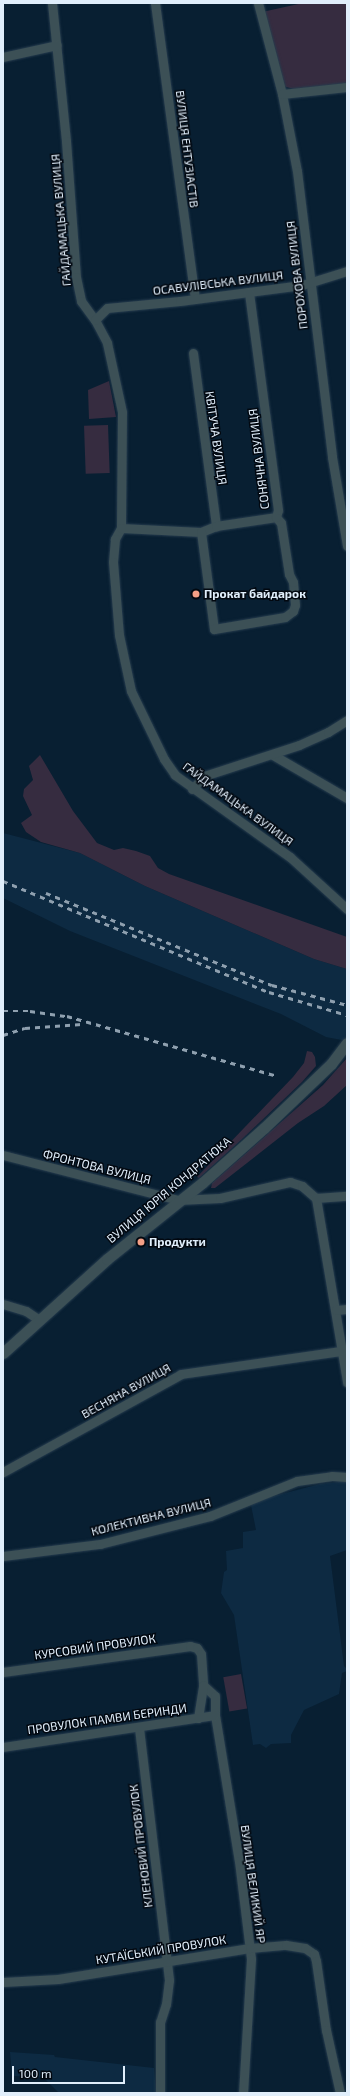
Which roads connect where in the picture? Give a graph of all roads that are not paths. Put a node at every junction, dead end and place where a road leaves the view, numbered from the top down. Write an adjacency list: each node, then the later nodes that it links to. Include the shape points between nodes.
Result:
1 (52, 3): 4 (street, ГАЙДАМАЦЬКА ВУЛИЦЯ)
2 (155, 3): 11 (street, ВУЛИЦЯ ЕНТУЗІАСТІВ)
3 (258, 3): 7 (street, ПОРОХОВА ВУЛИЦЯ)
4 (57, 45): 5 (street); 12 (street, ГАЙДАМАЦЬКА ВУЛИЦЯ, via 76,277 81,301)
5 (3, 57)
6 (347, 86): 7 (street)
7 (282, 94): 9 (street, ПОРОХОВА ВУЛИЦЯ, via 297,171)
8 (347, 272): 9 (street, ОСАВУЛІВСЬКА ВУЛИЦЯ)
9 (310, 282): 10 (street, ОСАВУЛІВСЬКА ВУЛИЦЯ); 18 (street, ПОРОХОВА ВУЛИЦЯ, via 332,457)
10 (249, 292): 11 (street, ОСАВУЛІВСЬКА ВУЛИЦЯ); 14 (street, СОНЯЧНА ВУЛИЦЯ, via 278,510)
11 (195, 298): 12 (street, ОСАВУЛІВСЬКА ВУЛИЦЯ, via 107,308)
12 (95, 320): 16 (street, ГАЙДАМАЦЬКА ВУЛИЦЯ, via 107,343 122,412)
13 (193, 353): 15 (street, КВІТУЧА ВУЛИЦЯ)
14 (276, 517): 15 (street); 17 (street, СОНЯЧНА ВУЛИЦЯ, via 281,523 295,605 293,611 285,617 214,629)
15 (216, 526): 17 (street)
16 (121, 528): 17 (street); 21 (street, ГАЙДАМАЦЬКА ВУЛИЦЯ, via 115,538 113,562 123,663 131,691 164,759 175,776)
17 (201, 532)
18 (347, 546)
19 (347, 720): 20 (street, via 328,732)
20 (272, 755): 21 (street, via 204,776); 22 (street)
21 (192, 789): 23 (street, ГАЙДАМАЦЬКА ВУЛИЦЯ, via 290,857)
22 (347, 798)
23 (347, 909)
24 (347, 1043): 28 (street, ВУЛИЦЯ ЮРІЯ КОНДРАТЮКА, via 331,1064 264,1128)
25 (3, 1155): 28 (street, ФРОНТОВА ВУЛИЦЯ)
26 (347, 1196): 27 (street)
27 (316, 1198): 28 (street, ФРОНТОВА ВУЛИЦЯ, via 302,1186 290,1182 220,1198); 31 (street)
28 (178, 1200): 32 (street, ВУЛИЦЯ ЮРІЯ КОНДРАТЮКА)
29 (3, 1304): 32 (street, via 26,1311)
30 (347, 1309): 31 (street)
31 (336, 1310): 33 (street)
32 (38, 1319): 34 (street, ВУЛИЦЯ ЮРІЯ КОНДРАТЮКА)
33 (341, 1351): 35 (street); 36 (street, ВЕСНЯНА ВУЛИЦЯ, via 181,1374)
34 (3, 1352)
35 (347, 1382)
36 (3, 1472)
37 (347, 1477): 38 (street, КОЛЕКТИВНА ВУЛИЦЯ, via 332,1476 297,1481 210,1516 100,1544)
38 (3, 1556)
39 (3, 1672): 40 (street, КУРСОВИЙ ПРОВУЛОК, via 190,1646 197,1648 201,1654)
40 (203, 1685): 41 (street, ВУЛИЦЯ ВЕЛИКИЙ ЯР, via 215,1696); 42 (street)
41 (215, 1715): 42 (street, ПРОВУЛОК ПАМВИ БЕРИНДИ); 45 (street, ВУЛИЦЯ ВЕЛИКИЙ ЯР)
42 (198, 1718): 43 (street, ПРОВУЛОК ПАМВИ БЕРИНДИ)
43 (139, 1728): 44 (street, ПРОВУЛОК ПАМВИ БЕРИНДИ); 46 (street, КЛЕНОВИЙ ПРОВУЛОК)
44 (3, 1747)
45 (250, 1948): 46 (street, КУТАЇСЬКИЙ ПРОВУЛОК); 49 (street, ВУЛИЦЯ ВЕЛИКИЙ ЯР); 50 (street, КУТАЇСЬКИЙ ПРОВУЛОК, via 286,1945 305,1948 314,1954 326,2030)
46 (167, 1961): 47 (street, КУТАЇСЬКИЙ ПРОВУЛОК, via 58,1979); 48 (street, КЛЕНОВИЙ ПРОВУЛОК, via 169,1980 166,2004 160,2022)
47 (3, 1982)
48 (160, 2093)
49 (243, 2093)
50 (340, 2093)

